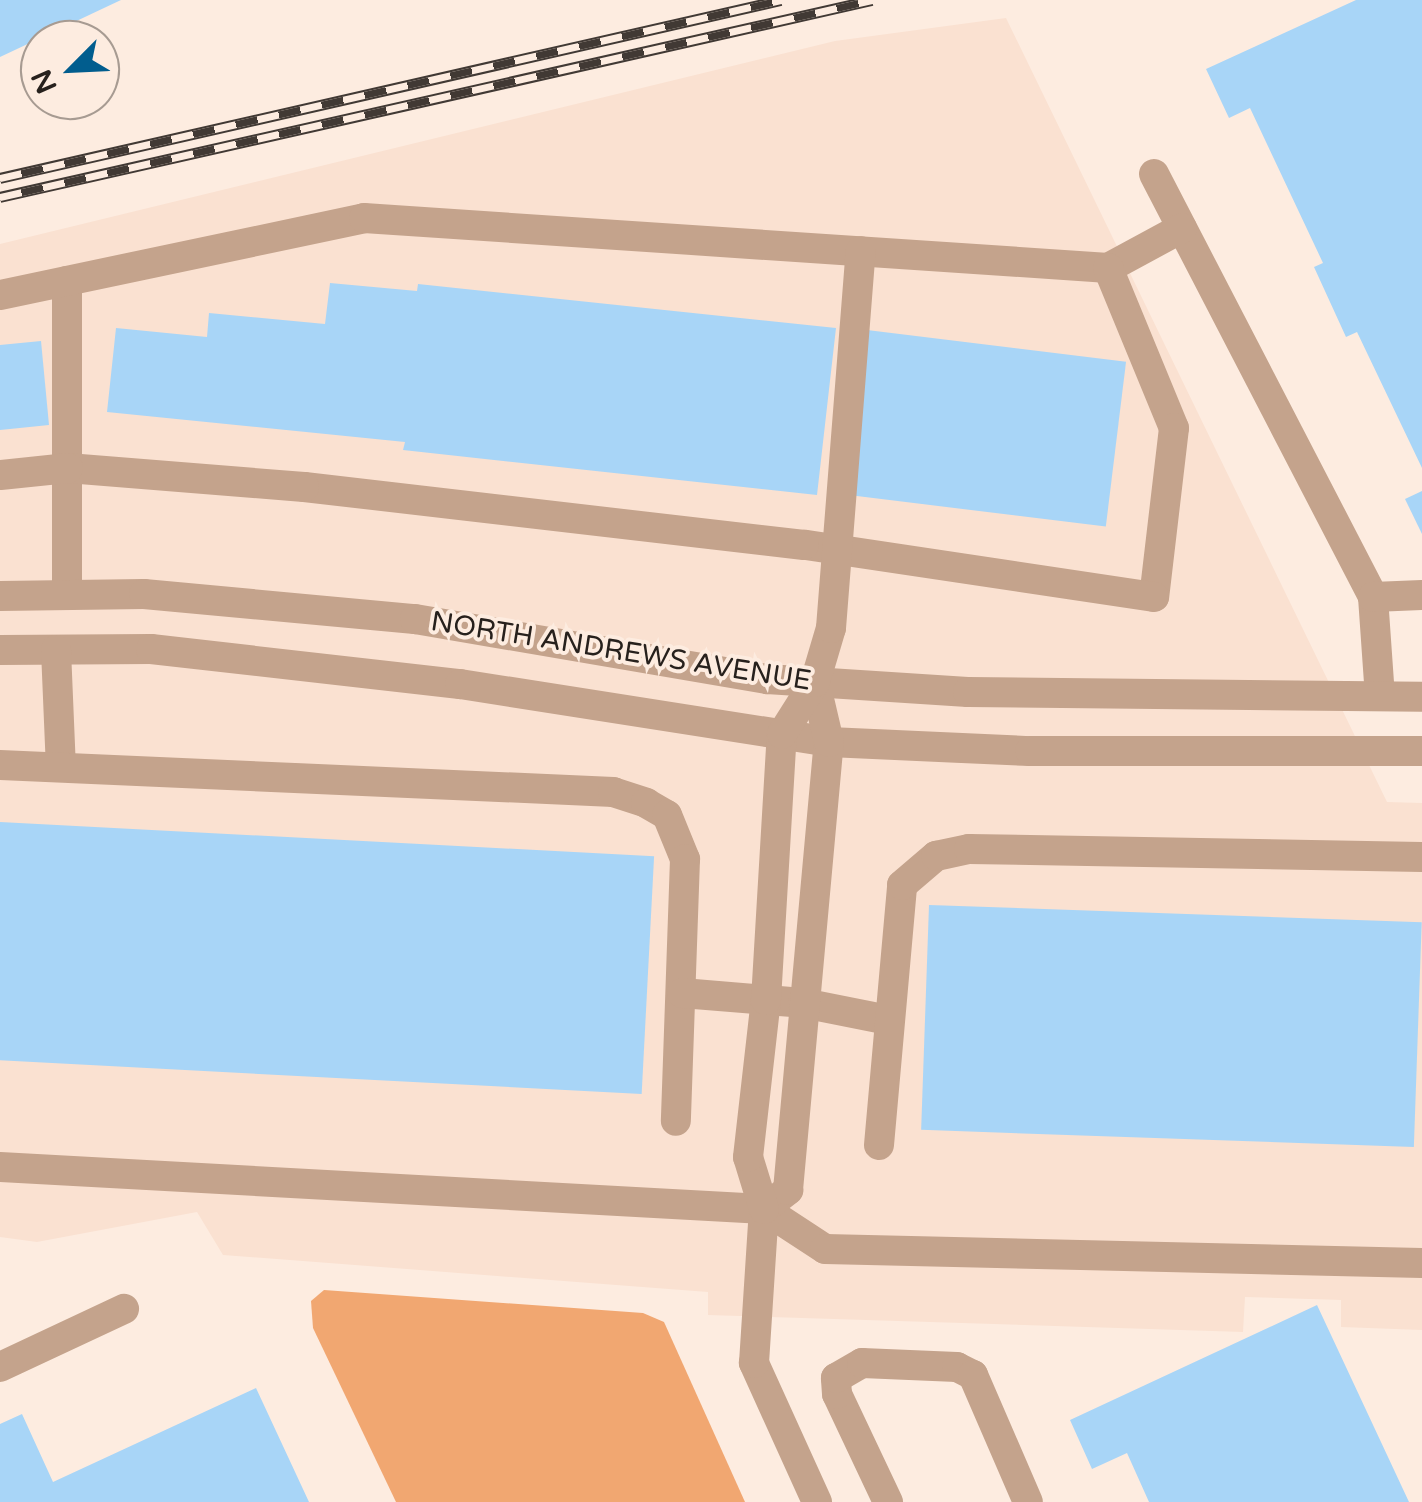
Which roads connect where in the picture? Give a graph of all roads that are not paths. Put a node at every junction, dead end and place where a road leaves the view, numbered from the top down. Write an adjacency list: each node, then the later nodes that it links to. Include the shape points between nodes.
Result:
1 (1154, 174): 2 (street)
2 (1182, 228): 4 (street); 13 (street)
3 (860, 252): 4 (street); 5 (street, via 364,218); 9 (street)
4 (1108, 268): 9 (street, via 1174,428 1154,597)
5 (66, 281): 6 (street); 7 (street)
6 (0, 295)
7 (68, 468): 8 (street); 9 (street, via 304,487); 10 (street)
8 (0, 475)
9 (832, 549): 16 (street, via 831,628)
10 (68, 595): 12 (street, NORTH ANDREWS AVENUE); 16 (street, NORTH ANDREWS AVENUE, via 144,594 415,619)
11 (1422, 595): 13 (street)
12 (0, 596)
13 (1373, 597): 17 (street)
14 (0, 650): 15 (street, NORTH ANDREWS AVENUE)
15 (56, 650): 19 (street, NORTH ANDREWS AVENUE, via 151,650 440,682); 23 (street)
16 (815, 682): 17 (street, NORTH ANDREWS AVENUE, via 968,692); 19 (street); 20 (street)
17 (1380, 696): 18 (street, NORTH ANDREWS AVENUE)
18 (1422, 697)
19 (782, 734): 20 (street, NORTH ANDREWS AVENUE); 26 (street)
20 (829, 742): 21 (street, NORTH ANDREWS AVENUE, via 1030,751); 27 (street)
21 (1422, 751)
22 (0, 764): 23 (street)
23 (61, 767): 25 (street, via 613,792 646,803 667,815 685,859)
24 (1422, 857): 28 (street, via 970,848 936,856 902,885)
25 (682, 994): 26 (street); 29 (street)
26 (766, 1000): 27 (street); 32 (street, via 748,1157)
27 (803, 1003): 28 (street); 32 (street, via 788,1190)
28 (888, 1020): 30 (street)
29 (676, 1121)
30 (879, 1145)
31 (0, 1167): 32 (street)
32 (764, 1209): 33 (street, via 825,1248); 36 (street, via 754,1362)
33 (1422, 1263)
34 (124, 1308): 35 (street)
35 (0, 1367)
36 (818, 1502)
37 (888, 1502): 38 (street, via 837,1394 836,1378 862,1363 957,1367 973,1375)
38 (1028, 1502)

